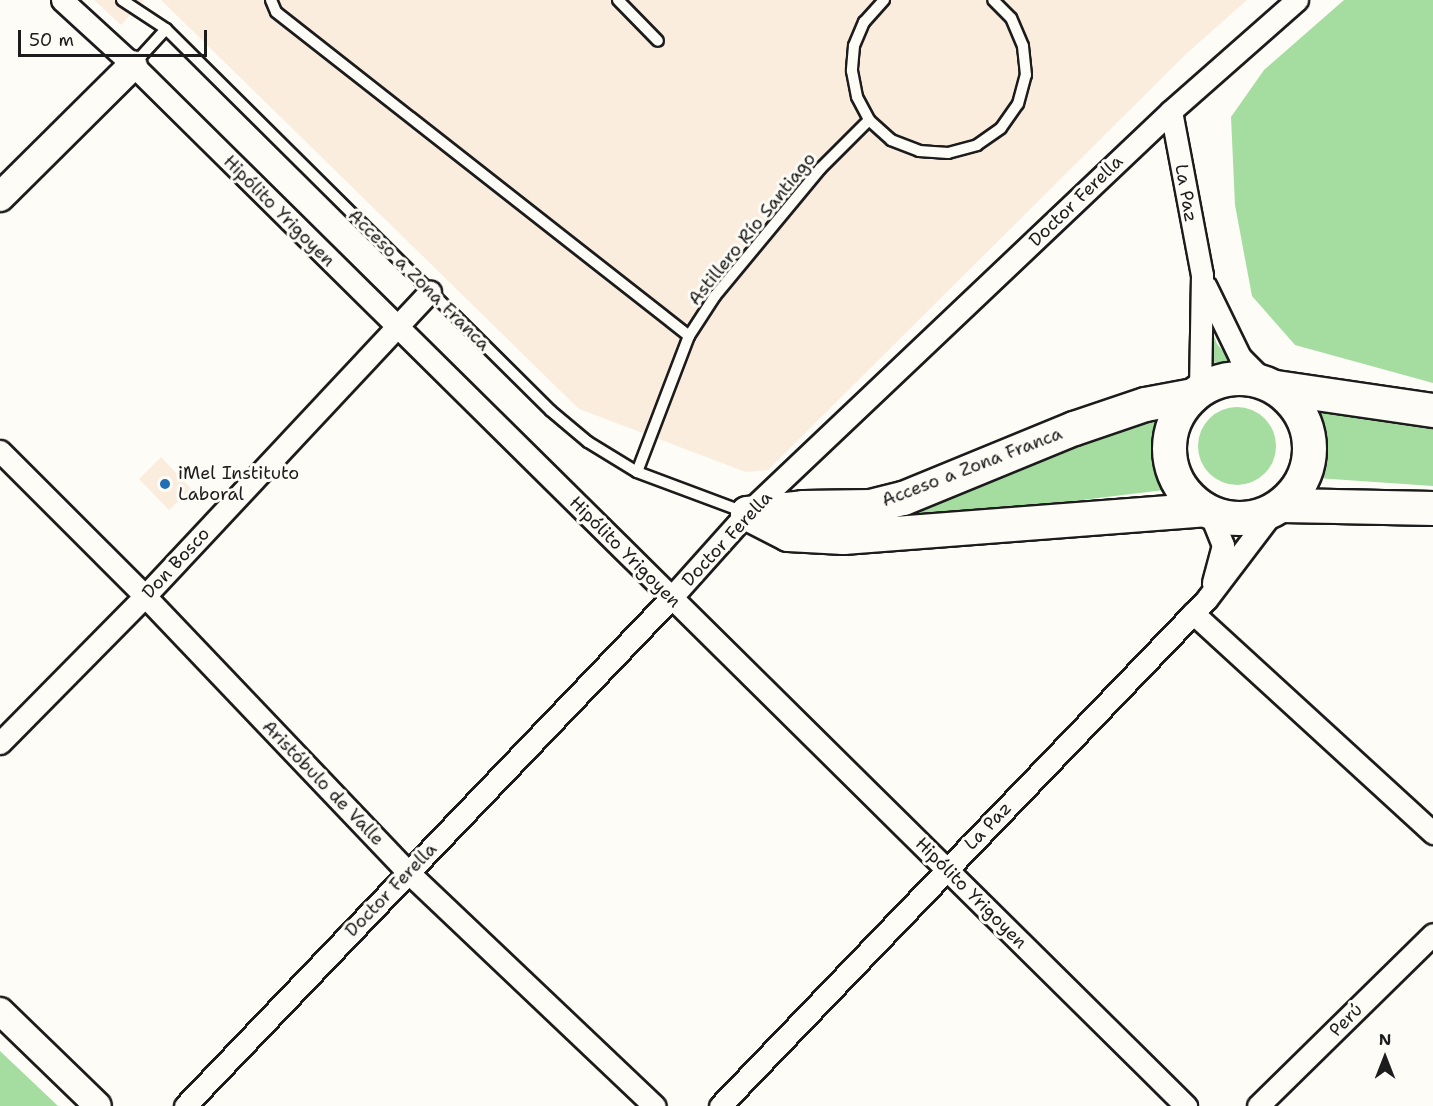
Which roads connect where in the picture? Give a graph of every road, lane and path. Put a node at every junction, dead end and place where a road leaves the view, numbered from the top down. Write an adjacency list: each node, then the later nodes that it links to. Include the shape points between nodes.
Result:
1 (62, 0): 10 (street, Hipólito Yrigoyen)
2 (122, 0): 8 (lane, Acceso a Zona Franca)
3 (271, 0): 17 (lane, via 276,12)
4 (618, 0): 9 (lane)
5 (884, 0): 12 (lane, via 864,22 854,46 855,88)
6 (993, 0): 12 (lane, via 1011,18 1023,46 1026,75 1018,104 1001,128 977,145 948,153 919,151 891,140)
7 (1297, 0): 11 (street, Doctor Ferella)
8 (166, 29): 10 (lane); 15 (lane, Acceso a Zona Franca)
9 (658, 41)
10 (133, 65): 13 (main road); 16 (street, Hipólito Yrigoyen)
11 (1171, 111): 14 (street, La Paz); 26 (street, Doctor Ferella)
12 (869, 120): 17 (lane, Astillero Río Santiago, via 820,168 715,296)
13 (0, 198)
14 (1202, 275): 18 (street, La Paz, via 1234,347); 19 (street, La Paz)
15 (430, 291): 16 (street, Don Bosco); 22 (lane, Acceso a Zona Franca, via 551,411 588,442)
16 (396, 327): 27 (street, Don Bosco); 28 (street, Hipólito Yrigoyen)
17 (689, 336): 22 (lane, Astillero Río Santiago)
18 (1271, 385): 19 (main road, via 1233,378); 20 (main road); 23 (main road, via 1293,402 1305,422 1311,444 1308,467 1298,488)
19 (1196, 392): 25 (main road, via 1178,413 1170,435 1169,458 1176,480 1190,499); 26 (main road, Acceso a Zona Franca, via 1074,428 903,498 870,506)
20 (1433, 410)
21 (0, 451): 27 (street, Aristóbulo de Valle)
22 (637, 472): 26 (lane, Acceso a Zona Franca)
23 (1279, 507): 24 (main road); 25 (main road, via 1239,519); 29 (street, La Paz)
24 (1433, 508)
25 (1207, 511): 26 (main road, Acceso a Zona Franca, via 843,537 788,534); 29 (street, La Paz, via 1223,545 1221,564)
26 (747, 513): 28 (street, Doctor Ferella)
27 (145, 596): 30 (street, Don Bosco); 33 (street, Aristóbulo de Valle)
28 (671, 598): 32 (street, Hipólito Yrigoyen); 33 (street, Doctor Ferella)
29 (1200, 606): 31 (street); 32 (street, La Paz)
30 (0, 743)
31 (1433, 833)
32 (947, 869): 39 (street, La Paz); 40 (street, Hipólito Yrigoyen)
33 (408, 872): 37 (street, Doctor Ferella); 38 (street, Aristóbulo de Valle)
34 (1433, 934): 41 (street, Perú)
35 (0, 1011): 36 (street)
36 (98, 1106)
37 (185, 1106)
38 (655, 1106)
39 (720, 1106)
40 (1186, 1106)
41 (1258, 1106)

